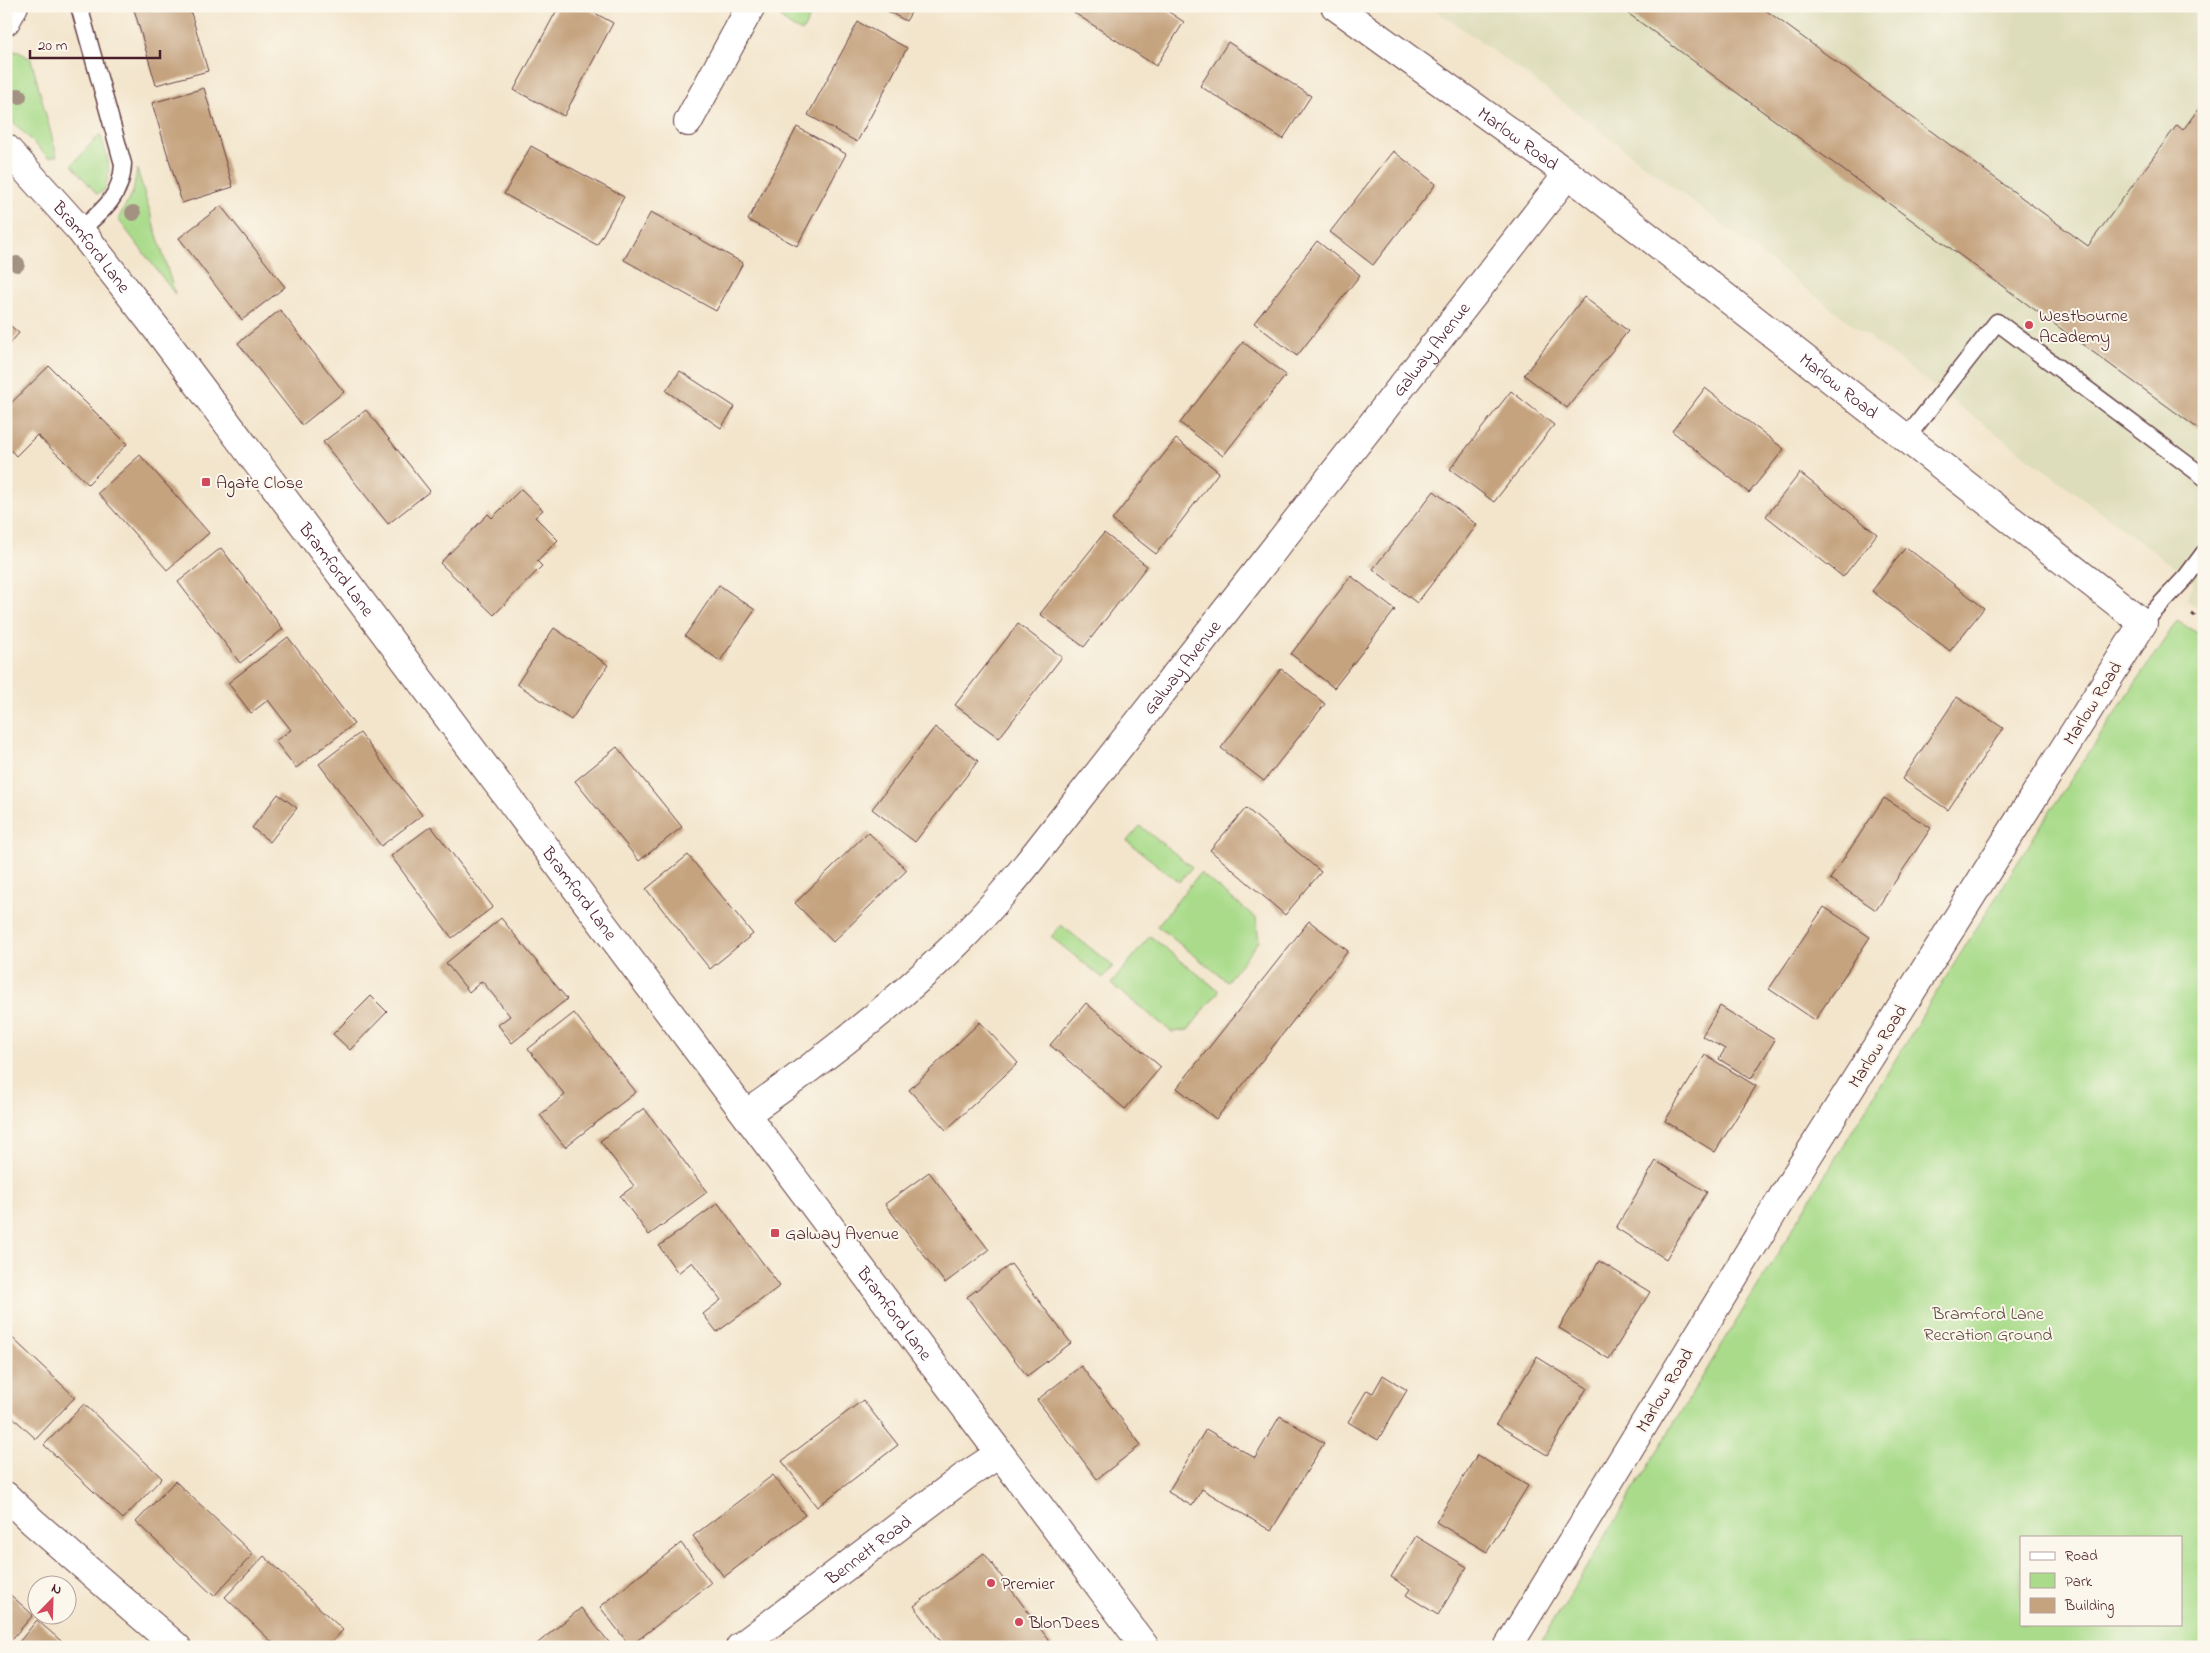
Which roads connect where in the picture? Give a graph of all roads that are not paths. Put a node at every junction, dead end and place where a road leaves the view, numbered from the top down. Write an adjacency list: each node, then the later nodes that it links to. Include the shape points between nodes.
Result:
1 (14, 6): 5 (street)
2 (79, 6): 9 (lane, via 123,164 112,201)
3 (751, 6): 6 (street)
4 (1335, 6): 8 (street, Marlow Road)
5 (6, 21)
6 (688, 122)
7 (8, 152): 9 (street, Bramford Lane)
8 (1568, 174): 10 (street, Marlow Road); 14 (street, Galway Avenue, via 992,907 953,947 869,1022)
9 (80, 230): 14 (street, Bramford Lane)
10 (1907, 437): 11 (lane, via 1997,322); 13 (street, Marlow Road)
11 (2204, 477)
12 (2204, 553): 13 (lane)
13 (2143, 623): 20 (street, Marlow Road, via 1804,1161)
14 (746, 1114): 15 (street, Bramford Lane)
15 (999, 1454): 18 (street, Bennett Road); 19 (street, Bramford Lane)
16 (6, 1496): 17 (street)
17 (177, 1647)
18 (740, 1647)
19 (1145, 1647)
20 (1508, 1647)

